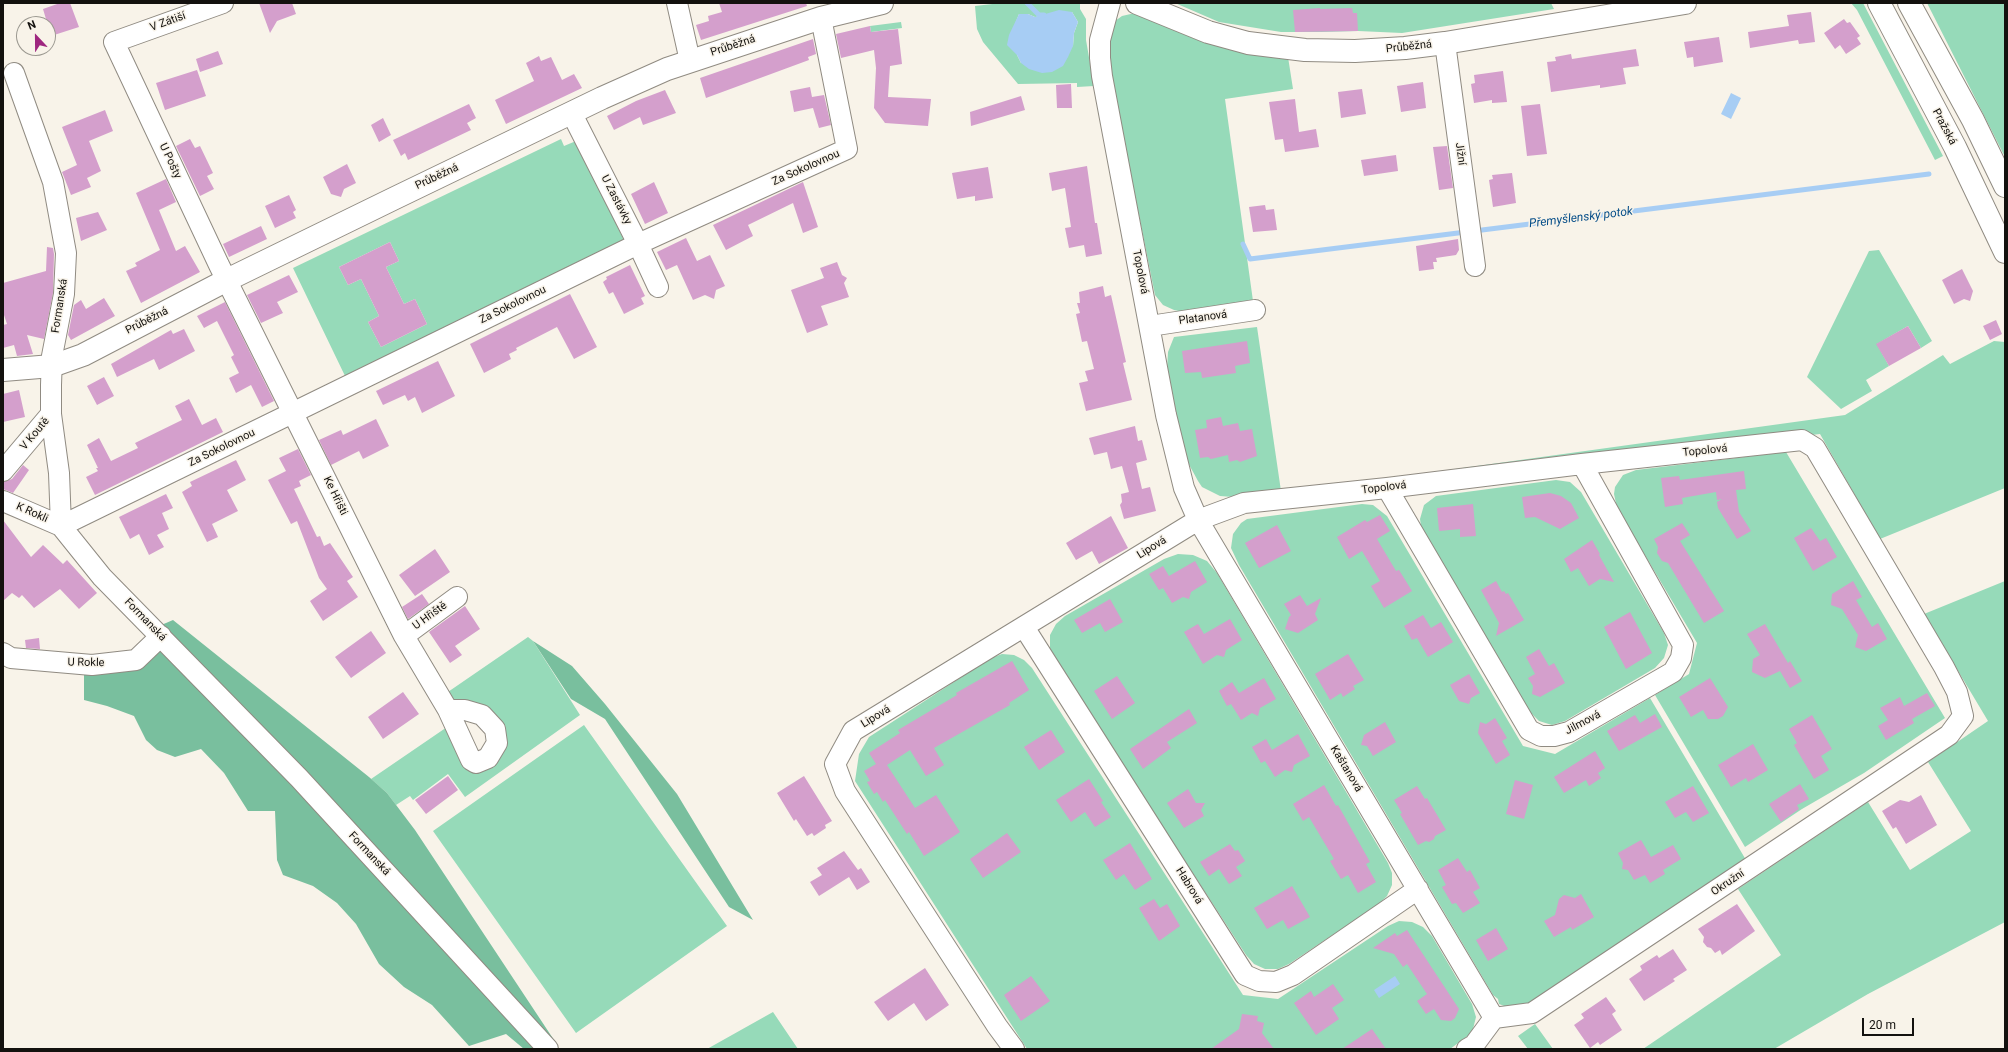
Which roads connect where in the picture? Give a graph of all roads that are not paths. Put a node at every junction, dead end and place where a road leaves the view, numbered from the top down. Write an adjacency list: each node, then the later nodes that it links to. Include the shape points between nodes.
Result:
1 (222, 3): 10 (street, V Zátiší)
2 (677, 3): 12 (street)
3 (1110, 3): 22 (street, Topolová, via 1101,32 1100,58)
4 (1137, 3): 11 (street, Průběžná, via 1208,32 1266,46 1355,51)
5 (1685, 3): 11 (street, Průběžná)
6 (1879, 3): 17 (street, Pražská, via 1955,147)
7 (1909, 3): 15 (street)
8 (871, 4): 9 (street, Průběžná)
9 (821, 18): 12 (street, Průběžná); 16 (street, Za Sokolovnou, via 847,149)
10 (114, 42): 19 (street, U Pošty)
11 (1445, 43): 18 (street, Jižní)
12 (690, 61): 14 (street, Průběžná, via 638,82)
13 (14, 73): 23 (street, Formanská, via 53,182 66,252 64,294)
14 (572, 114): 16 (street, U Zastávky); 19 (street, Průběžná)
15 (2002, 180)
16 (638, 244): 20 (street, U Zastávky); 25 (street, Za Sokolovnou)
17 (2005, 252)
18 (1475, 266)
19 (227, 280): 23 (street, Průběžná, via 83,355); 25 (street, Ke Hřišti)
20 (658, 287)
21 (1255, 310): 22 (street, Platanová)
22 (1150, 326): 31 (street, Topolová, via 1166,415 1184,488)
23 (52, 366): 24 (street, Průběžná); 26 (street, Formanská)
24 (3, 370)
25 (294, 413): 32 (street, Za Sokolovnou); 36 (street, Ke Hřišti)
26 (51, 414): 28 (street, V Koutě); 32 (street, Formanská, via 59,474)
27 (1582, 464): 29 (street, Topolová); 29 (street, Jilmová, via 1683,645 1681,658 1673,672 1569,732 1554,736 1541,736 1529,730); 38 (street, Topolová, via 1802,440 1815,448)
28 (3, 471)
29 (1387, 488): 31 (street, Topolová, via 1244,503)
30 (3, 501): 32 (street, K Rokli)
31 (1198, 520): 34 (street, Lipová); 40 (street, Kaštanová)
32 (61, 526): 35 (street, Formanská, via 102,577)
33 (457, 597): 36 (street, U Hřiště)
34 (1024, 626): 40 (street, Habrová, via 1246,975 1259,981 1276,982 1293,975); 43 (street, Lipová, via 853,732 835,764 845,791)
35 (161, 636): 37 (street, U Rokle, via 136,660 92,665 11,658); 42 (street, Formanská, via 299,778)
36 (404, 636): 39 (street, Ke Hřišti)
37 (3, 653)
38 (1957, 692): 41 (street, Okružní, via 1963,716 1949,735 1532,1014)
39 (448, 710)
40 (1418, 889): 41 (street, Kaštanová)
41 (1494, 1018): 44 (street, via 1474,1045)
42 (548, 1049)
43 (1014, 1049)
44 (1467, 1049)

